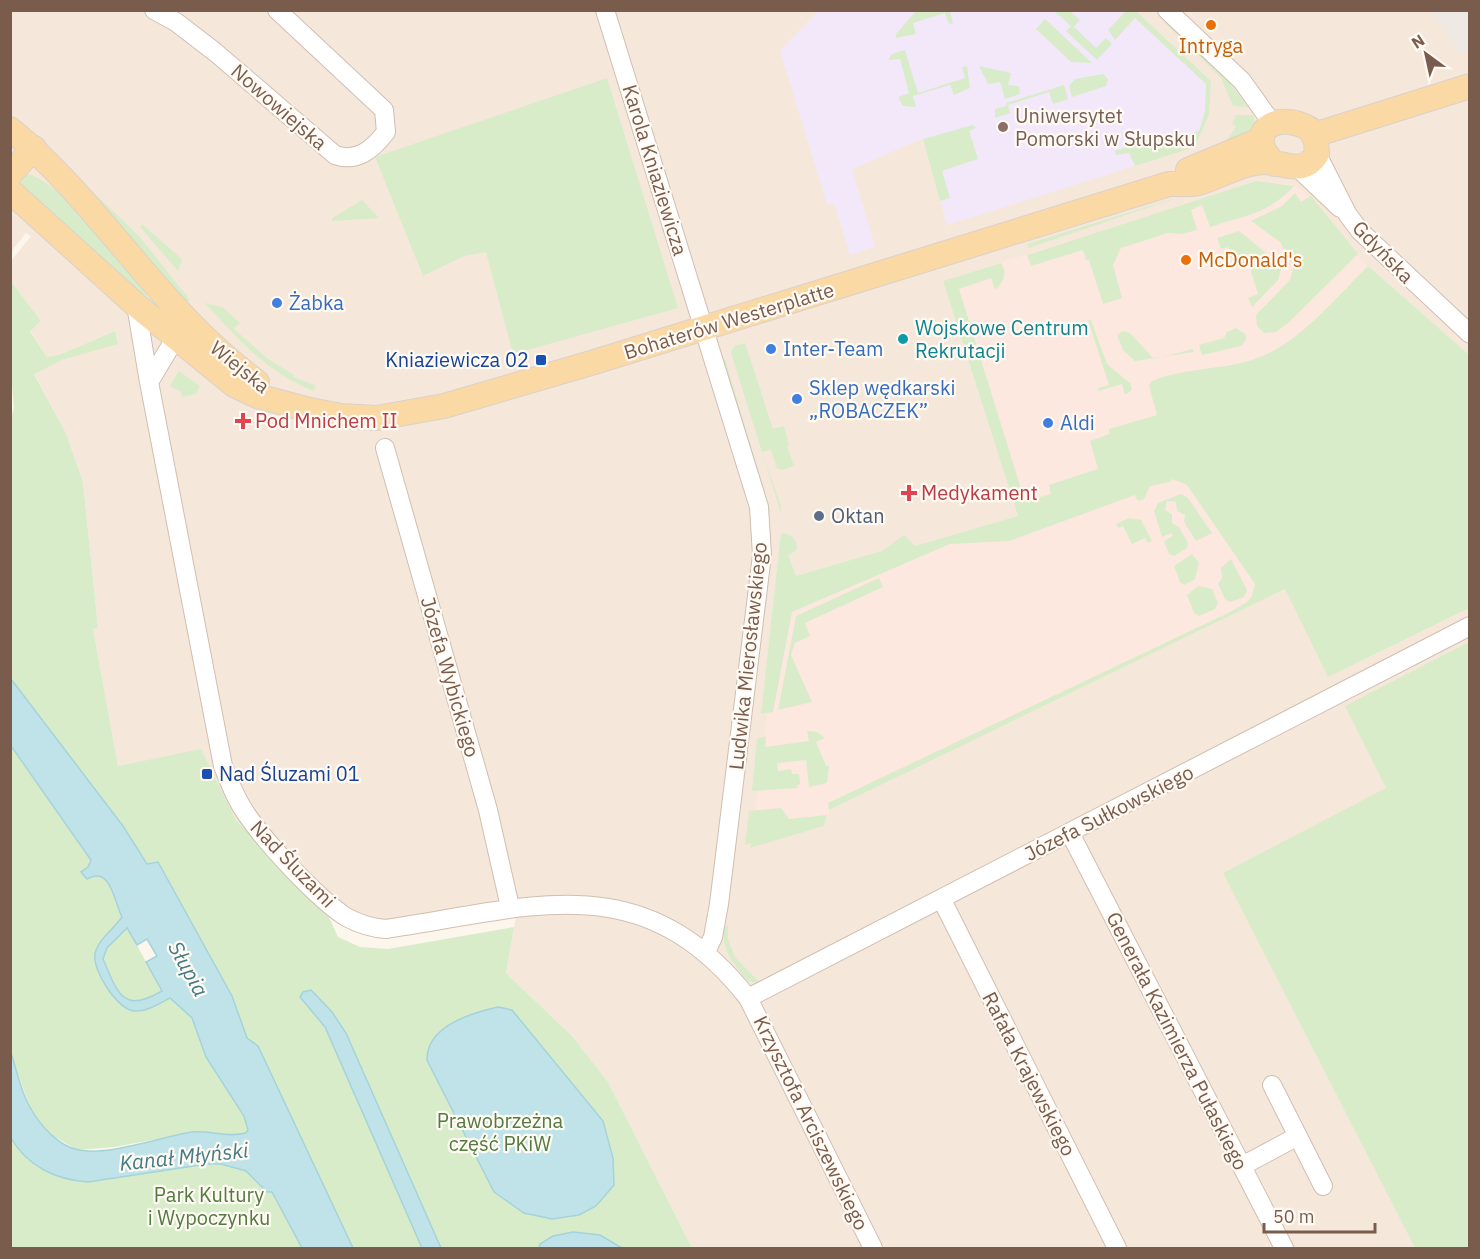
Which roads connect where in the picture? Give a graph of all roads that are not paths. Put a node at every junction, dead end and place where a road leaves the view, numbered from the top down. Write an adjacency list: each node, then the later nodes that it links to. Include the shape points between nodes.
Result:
1 (154, 10): 2 (street, Nowowiejska, via 215,52 335,155 356,157 367,151 386,132 384,110)
2 (278, 10)
3 (605, 10): 15 (street, Karola Kniaziewicza)
4 (1167, 10): 7 (street, via 1242,81)
5 (1470, 86): 9 (main road, Bohaterów Westerplatte)
6 (10, 129): 8 (main road, Wiejska)
7 (1267, 131): 9 (main road, via 1264,149); 9 (main road, via 1303,125); 11 (main road, Bohaterów Westerplatte)
8 (34, 148): 10 (main road); 14 (main road, Wiejska, via 86,202)
9 (1301, 155): 11 (main road, Bohaterów Westerplatte, via 1252,164 1195,184); 16 (street, Gdyńska, via 1376,248)
10 (10, 174)
11 (1169, 184): 15 (main road, Bohaterów Westerplatte)
12 (10, 191): 13 (main road, Wiejska)
13 (136, 305): 14 (main road, Wiejska); 17 (street, Nad Śluzami)
14 (181, 329): 17 (street); 18 (main road, Wiejska)
15 (704, 329): 18 (main road, Bohaterów Westerplatte, via 408,414 377,418 341,416); 24 (street, Ludwika Mierosławskiego, via 759,507 762,555 719,904 713,937)
16 (1470, 334)
17 (148, 382): 23 (street, Nad Śluzami, via 223,766 246,814 264,839 321,897 360,924 386,929)
18 (283, 401)
19 (385, 448): 23 (street, Józefa Wybickiego, via 488,810)
20 (1470, 626): 21 (street, Józefa Sułkowskiego)
21 (1070, 833): 22 (street, Józefa Sułkowskiego); 28 (street, Generała Kazimierza Pułaskiego)
22 (942, 900): 25 (street, Józefa Sułkowskiego); 31 (street, Rafała Krajewskiego)
23 (510, 907): 24 (street, Nad Śluzami, via 561,903 627,911 657,922)
24 (705, 952): 25 (street, Nad Śluzami)
25 (748, 998): 30 (street, Krzysztofa Arciszewskiego)
26 (1272, 1085): 27 (street)
27 (1298, 1136): 28 (street); 29 (street)
28 (1242, 1166): 32 (street, Generała Kazimierza Pułaskiego)
29 (1323, 1186)
30 (873, 1248)
31 (1117, 1248)
32 (1284, 1248)

